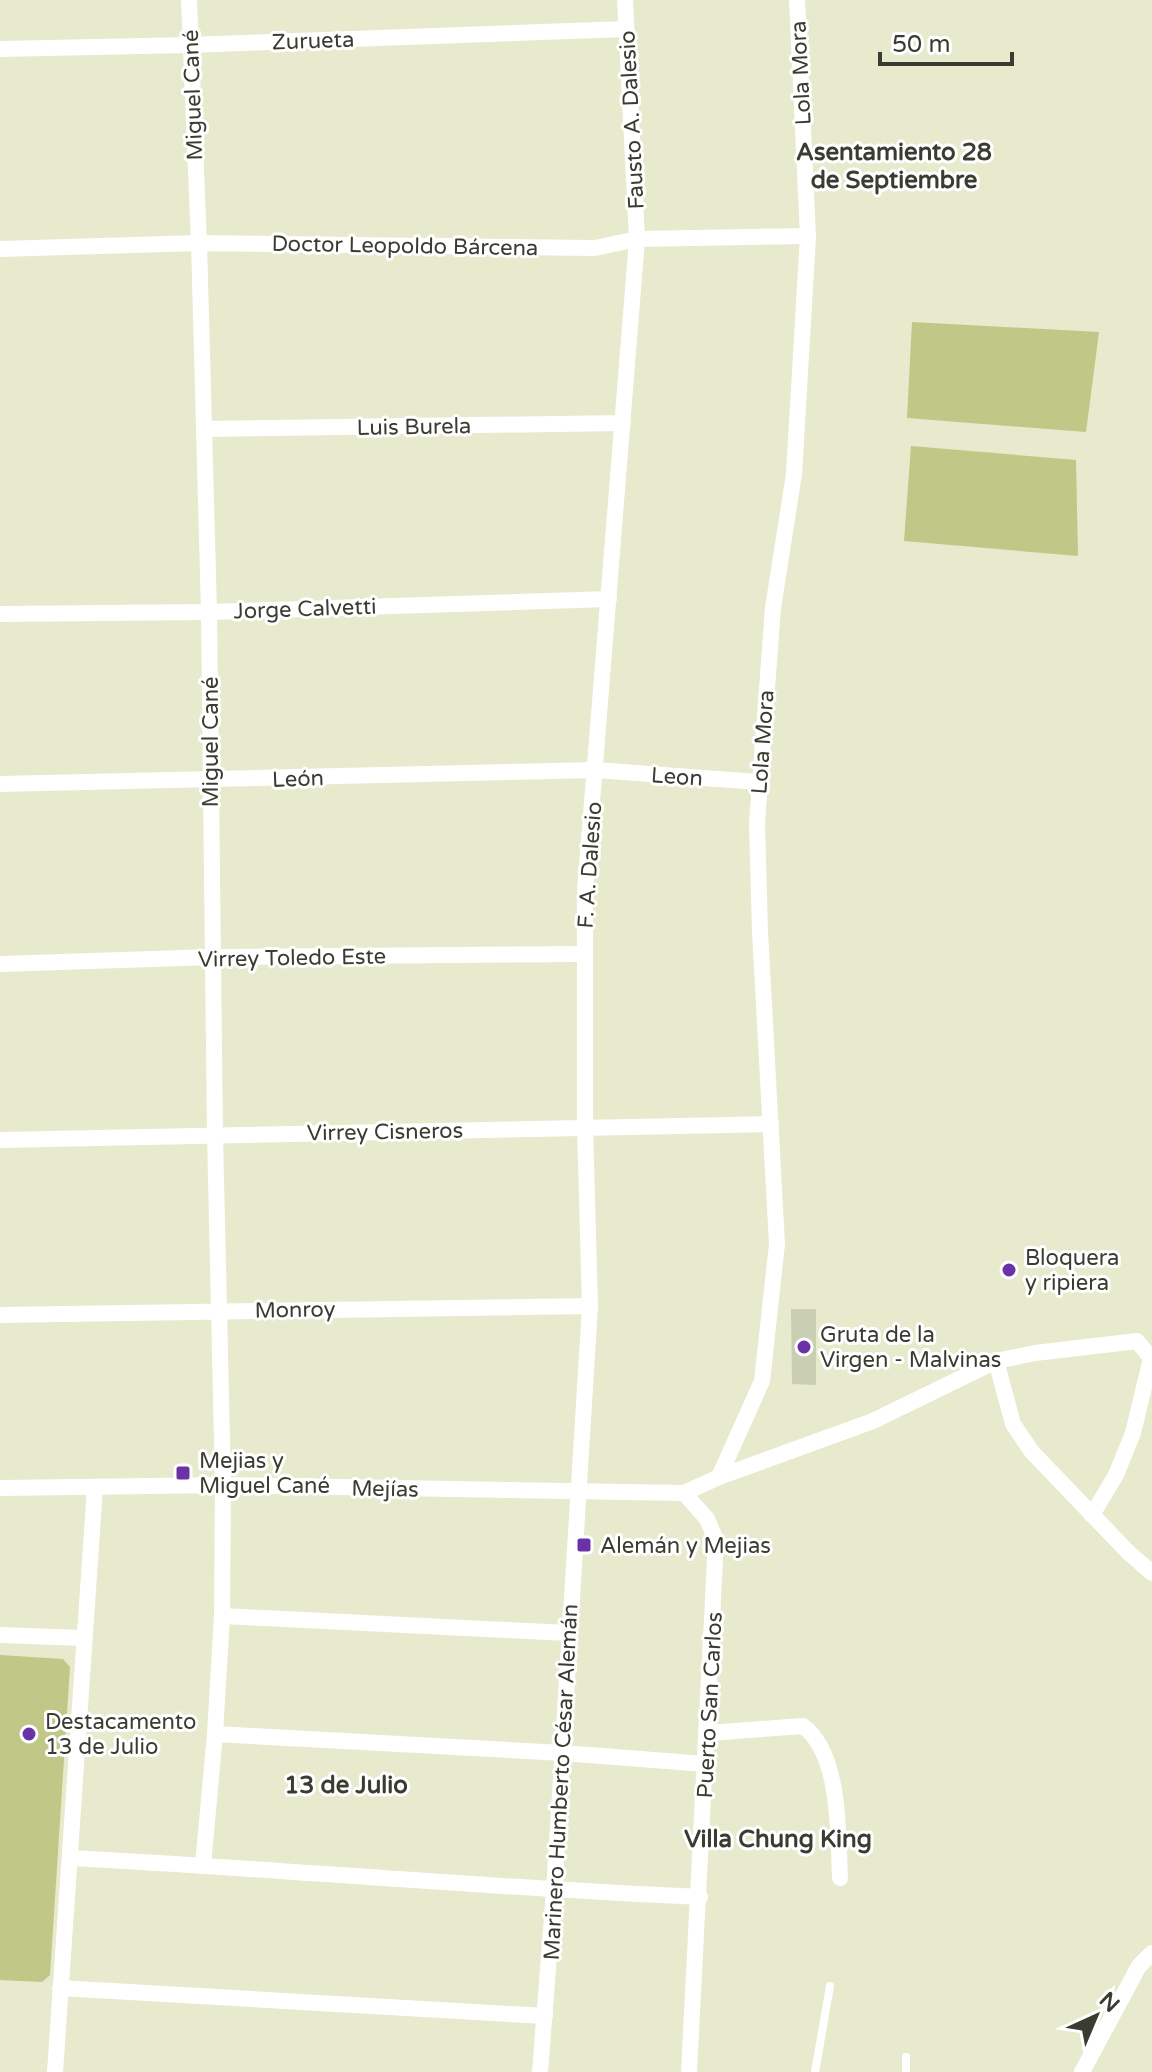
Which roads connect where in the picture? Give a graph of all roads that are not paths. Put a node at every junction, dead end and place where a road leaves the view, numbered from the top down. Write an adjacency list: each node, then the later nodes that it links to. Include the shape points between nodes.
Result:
1 (189, 0): 5 (street, Miguel Cané)
2 (625, 0): 4 (street, Fausto A. Dalesio)
3 (797, 0): 7 (street, Lola Mora)
4 (626, 29): 5 (street, Zurueta); 8 (street, Fausto A. Dalesio)
5 (189, 45): 6 (street, Zurueta); 9 (street, Miguel Cané)
6 (0, 49)
7 (808, 236): 8 (street, Doctor Leopoldo Bárcena); 18 (street, Lola Mora, via 794,474 773,608)
8 (637, 239): 9 (street, Doctor Leopoldo Bárcena, via 595,248); 11 (street, F. A. Dalesio)
9 (199, 243): 10 (street, Doctor Leopoldo Bárcena); 12 (street, Miguel Cané)
10 (0, 249)
11 (623, 423): 12 (street, Luis Burela); 13 (street, F. A. Dalesio)
12 (204, 429): 14 (street, Miguel Cané)
13 (609, 599): 14 (street, Jorge Calvetti); 16 (street, F. A. Dalesio)
14 (209, 612): 15 (street, Jorge Calvetti); 17 (street, Miguel Cané)
15 (0, 614)
16 (596, 770): 17 (street, León); 18 (street, Leon); 20 (street, F. A. Dalesio)
17 (211, 780): 19 (street, León); 21 (street, Miguel Cané)
18 (758, 782): 23 (street, Lola Mora)
19 (0, 784)
20 (583, 954): 21 (street, Virrey Toledo Este); 24 (street, F. A. Dalesio)
21 (212, 957): 22 (street, Virrey Toledo Este); 25 (street, Miguel Cané)
22 (0, 964)
23 (771, 1124): 24 (street, Virrey Cisneros); 31 (street, Lola Mora, via 777,1244 766,1355 762,1381)
24 (585, 1127): 25 (street, Virrey Cisneros); 27 (street, F. A. Dalesio)
25 (215, 1135): 26 (street, Virrey Cisneros); 28 (street, Miguel Cané)
26 (0, 1140)
27 (590, 1306): 28 (street, Monroy); 35 (street, F. A. Dalesio)
28 (218, 1310): 29 (street, Monroy); 32 (street, Miguel Cané)
29 (0, 1315)
30 (996, 1361): 31 (street, Mejías, via 873,1421); 37 (street, via 1013,1424 1032,1452); 37 (street, Mejías, via 1137,1341 1151,1358 1133,1433)
31 (719, 1477): 36 (street, Mejías)
32 (223, 1485): 33 (street, Mejías); 35 (street, Mejías); 39 (street, Miguel Cané)
33 (95, 1487): 34 (street, Mejías); 42 (street)
34 (0, 1488)
35 (580, 1491): 36 (street, Mejías); 40 (street, Marinero Humberto César Alemán)
36 (684, 1493): 43 (street, Puerto San Carlos, via 707,1519 716,1540)
37 (1092, 1515): 38 (street)
38 (1152, 1573)
39 (222, 1616): 40 (street); 44 (street, Miguel Cané)
40 (568, 1633): 45 (street, Marinero Humberto César Alemán)
41 (0, 1635): 42 (street)
42 (83, 1638): 47 (street)
43 (708, 1733): 46 (street, Puerto San Carlos); 49 (street, via 803,1726 813,1734 836,1793)
44 (215, 1734): 45 (street); 48 (street, Miguel Cané)
45 (563, 1753): 46 (street); 50 (street, Marinero Humberto César Alemán)
46 (705, 1764): 51 (street, Puerto San Carlos)
47 (71, 1858): 48 (street); 54 (street)
48 (203, 1865): 50 (street)
49 (840, 1878)
50 (554, 1891): 51 (street); 55 (street, Marinero Humberto César Alemán)
51 (700, 1897): 59 (street, Puerto San Carlos)
52 (1152, 1953): 62 (street, via 1139,1966)
53 (830, 1986): 60 (lane)
54 (60, 1988): 55 (street); 57 (street)
55 (545, 2016): 58 (street, Marinero Humberto César Alemán)
56 (906, 2057): 61 (lane)
57 (55, 2072)
58 (540, 2072)
59 (689, 2072)
60 (815, 2072)
61 (906, 2072)
62 (1082, 2072)

